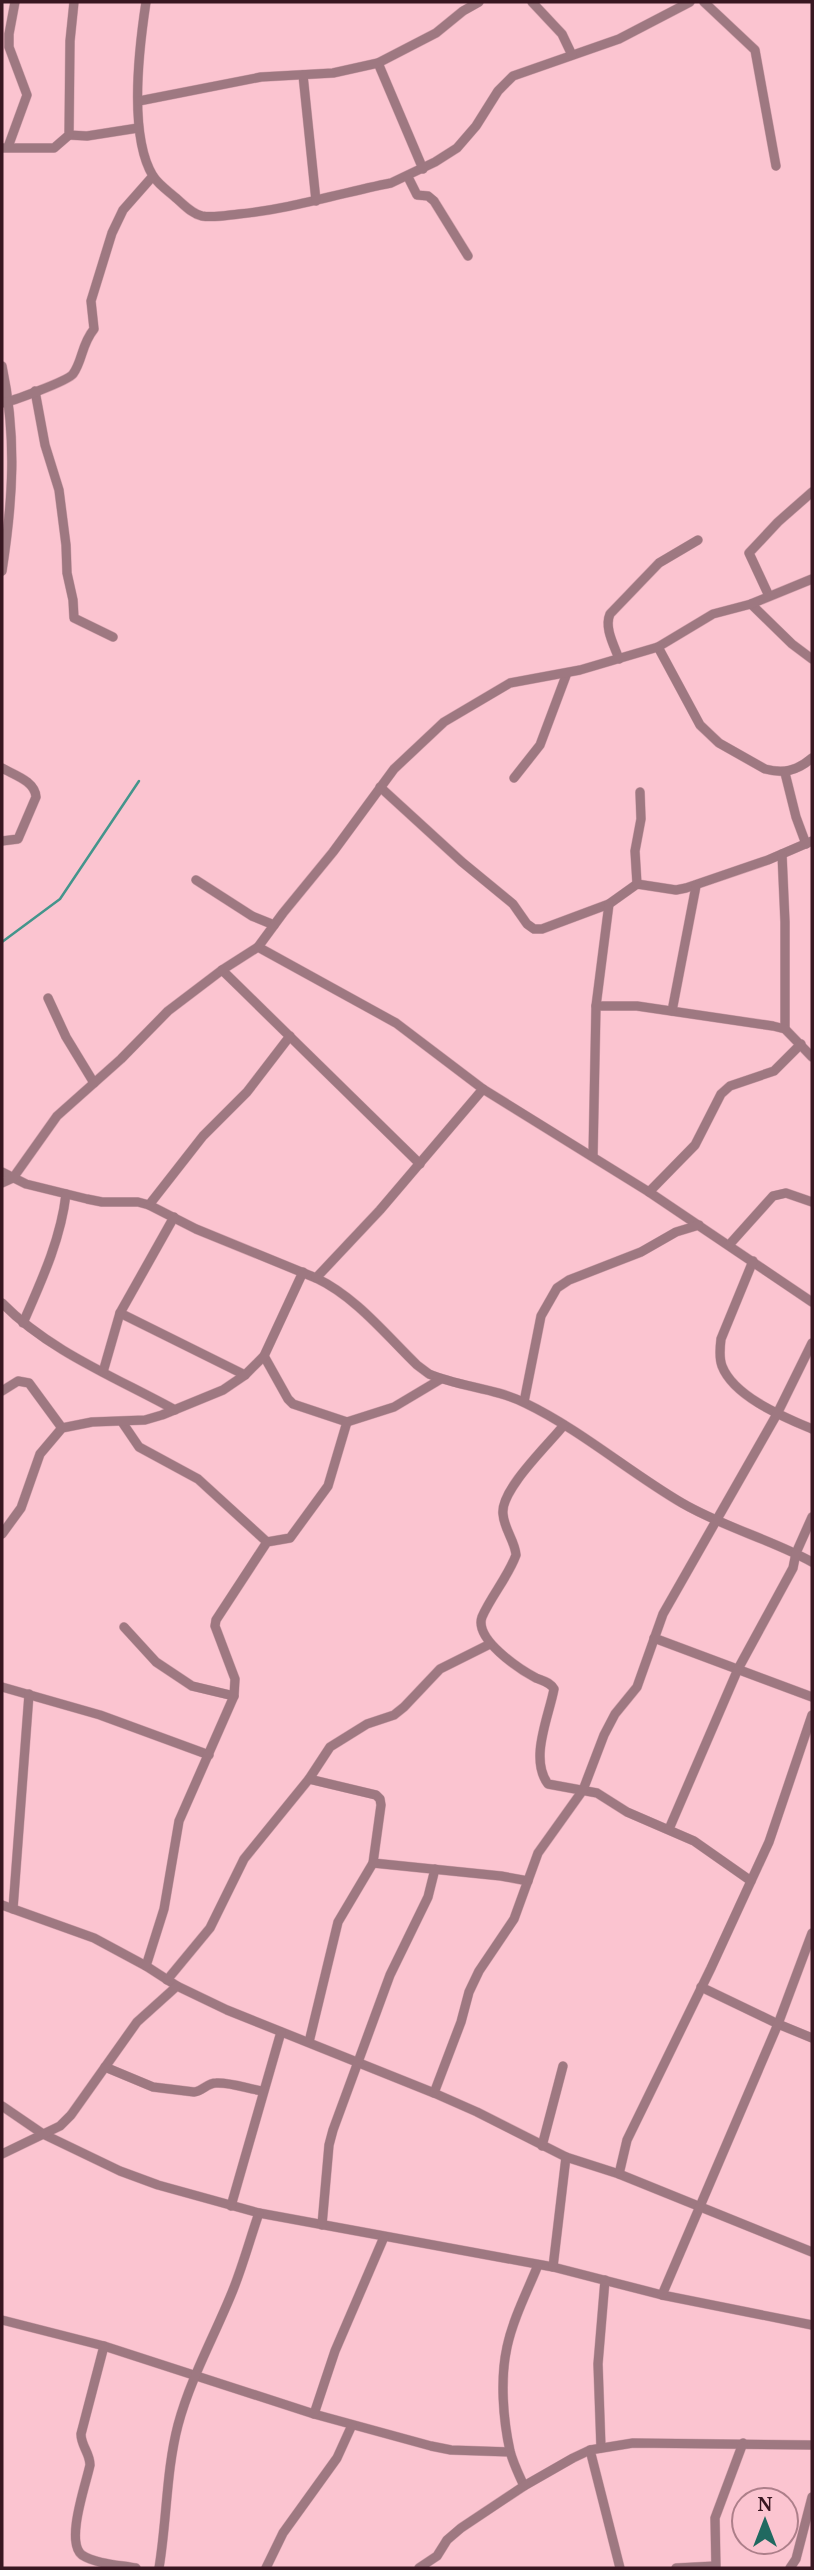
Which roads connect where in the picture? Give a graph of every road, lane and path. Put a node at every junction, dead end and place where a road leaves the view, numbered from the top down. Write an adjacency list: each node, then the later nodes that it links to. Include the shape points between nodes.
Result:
1 (15, 2): 15 (street, via 9,47 27,95)
2 (74, 2): 14 (street)
3 (146, 2): 12 (street)
4 (479, 2): 8 (street)
5 (533, 2): 9 (street, via 562,34)
6 (690, 2): 9 (street, via 619,39)
7 (704, 2): 16 (street, via 755,50)
8 (461, 6): 10 (street, via 436,33)
9 (572, 55): 17 (street, via 513,76 465,141)
10 (378, 63): 11 (street); 17 (street)
11 (303, 75): 12 (street, via 261,77); 20 (street)
12 (139, 101): 13 (street)
13 (138, 128): 14 (street); 18 (street)
14 (69, 135): 15 (street, via 54,148)
15 (5, 147)
16 (776, 166)
17 (423, 169): 19 (street)
18 (153, 176): 20 (street, via 201,216 276,210); 23 (street, via 123,210 112,233 91,301 94,329 85,339 74,373 60,384)
19 (408, 177): 20 (street); 21 (street, via 417,195 434,201)
20 (316, 201)
21 (468, 256)
22 (2, 366): 24 (street)
23 (35, 391): 24 (street); 31 (street, via 59,489 73,615)
24 (6, 403): 27 (street, via 13,464)
25 (812, 492): 29 (street, via 749,553)
26 (698, 540): 33 (street, via 659,563 610,614 608,629)
27 (2, 570)
28 (812, 579): 29 (street)
29 (769, 596): 30 (street)
30 (751, 604): 32 (street, via 713,614); 34 (street)
31 (113, 638)
32 (658, 648): 33 (street); 38 (street, via 709,736 765,769)
33 (619, 659): 35 (street)
34 (812, 659)
35 (567, 673): 39 (street, via 540,744); 40 (street, via 510,683 465,708 407,754)
36 (812, 758): 38 (street)
37 (2, 768): 42 (street, via 27,782 36,797 18,839)
38 (785, 773): 43 (street, via 796,817)
39 (514, 778)
40 (380, 787): 48 (street, via 534,929); 49 (street)
41 (640, 792): 46 (street, via 635,851)
42 (2, 841)
43 (809, 843): 44 (street)
44 (782, 854): 47 (street); 55 (street)
45 (196, 880): 49 (street)
46 (638, 884): 47 (street, via 676,890); 48 (street)
47 (696, 886): 54 (street)
48 (608, 904): 53 (street)
49 (274, 925): 50 (street)
50 (258, 947): 51 (street); 60 (street, via 396,1023)
51 (222, 970): 56 (street); 59 (street, via 168,1010)
52 (48, 998): 59 (street)
53 (596, 1006): 54 (street); 61 (street)
54 (672, 1011): 55 (street)
55 (785, 1029): 57 (street)
56 (289, 1036): 62 (street); 69 (street)
57 (801, 1044): 58 (street); 66 (street, via 774,1071 730,1086 721,1094 695,1145)
58 (812, 1057)
59 (94, 1083): 64 (street, via 52,1121)
60 (483, 1089): 61 (street); 62 (street)
61 (593, 1157): 66 (street)
62 (420, 1164): 75 (street)
63 (2, 1172): 64 (street)
64 (13, 1178): 65 (street); 67 (street)
65 (2, 1183)
66 (649, 1192): 71 (street)
67 (66, 1194): 69 (street); 79 (street, via 62,1220)
68 (812, 1202): 72 (street, via 786,1193 773,1196)
69 (149, 1205): 70 (street)
70 (174, 1217): 74 (street); 78 (street)
71 (699, 1225): 72 (street); 86 (street, via 557,1288 541,1316)
72 (729, 1245): 73 (street)
73 (753, 1261): 76 (street); 88 (street, via 720,1352 733,1382)
74 (303, 1272): 75 (street); 81 (street)
75 (317, 1278): 84 (street, via 348,1299 417,1365)
76 (812, 1302)
77 (2, 1303): 79 (street)
78 (120, 1313): 82 (street); 83 (street)
79 (23, 1323): 82 (street)
80 (812, 1343): 88 (street)
81 (264, 1356): 83 (street); 90 (street, via 293,1404)
82 (103, 1372): 87 (street)
83 (245, 1375): 87 (street, via 212,1396)
84 (441, 1379): 86 (street); 90 (street, via 394,1407)
85 (2, 1391): 92 (street, via 18,1381 29,1383)
86 (524, 1402): 91 (street)
87 (175, 1410): 89 (street)
88 (777, 1414): 93 (street); 95 (street)
89 (122, 1422): 92 (street); 97 (street, via 139,1447 198,1479)
90 (347, 1422): 97 (street, via 328,1486 290,1538)
91 (564, 1425): 95 (street); 102 (street, via 504,1502 503,1518 516,1555 482,1617 481,1630)
92 (62, 1428): 96 (street, via 40,1454 21,1508)
93 (812, 1429)
94 (812, 1517): 98 (street)
95 (715, 1521): 98 (street); 101 (street)
96 (2, 1534)
97 (267, 1542): 106 (street, via 216,1620 235,1679)
98 (796, 1553): 99 (street); 103 (street, via 793,1568)
99 (812, 1562)
100 (124, 1627): 106 (street, via 156,1662 192,1686)
101 (654, 1638): 103 (street); 111 (street, via 638,1687 615,1714)
102 (490, 1644): 110 (street, via 440,1669 394,1715 367,1724 330,1747); 111 (street, via 552,1685 541,1746 545,1781)
103 (738, 1669): 107 (street); 112 (street)
104 (2, 1687): 105 (street)
105 (29, 1694): 109 (street); 118 (street)
106 (234, 1696): 109 (street)
107 (812, 1697)
108 (812, 1716): 116 (street)
109 (209, 1755): 120 (street, via 179,1821 164,1909)
110 (309, 1779): 113 (street, via 380,1799); 121 (street, via 244,1859 216,1918)
111 (583, 1790): 112 (street); 115 (street, via 545,1840)
112 (669, 1829): 116 (street)
113 (373, 1863): 114 (street); 127 (street, via 338,1922)
114 (435, 1869): 115 (street); 128 (street, via 428,1897 390,1975)
115 (528, 1881): 132 (street, via 514,1919 469,1992)
116 (751, 1881): 123 (street)
117 (2, 1905): 118 (street)
118 (13, 1909): 120 (street, via 94,1938)
119 (812, 1933): 124 (street)
120 (146, 1966): 121 (street)
121 (167, 1980): 122 (street)
122 (177, 1986): 125 (street); 130 (street, via 137,2022)
123 (701, 1987): 124 (street); 138 (street, via 627,2140)
124 (778, 2024): 126 (street); 140 (street)
125 (281, 2032): 127 (street); 131 (street)
126 (812, 2038)
127 (309, 2042): 128 (street)
128 (358, 2063): 132 (street); 142 (street, via 329,2145)
129 (563, 2066): 135 (street)
130 (105, 2067): 131 (street, via 153,2087 194,2092 219,2083); 134 (street, via 71,2115)
131 (263, 2091): 139 (street)
132 (434, 2093): 135 (street)
133 (2, 2106): 134 (street)
134 (43, 2134): 136 (street); 139 (street, via 120,2171)
135 (542, 2146): 137 (street)
136 (2, 2154)
137 (566, 2157): 138 (street); 146 (street)
138 (619, 2174): 140 (street)
139 (231, 2206): 141 (street)
140 (699, 2207): 144 (street); 148 (street)
141 (259, 2213): 142 (street); 152 (street, via 233,2291)
142 (322, 2225): 143 (street)
143 (384, 2237): 145 (street); 153 (street, via 335,2351)
144 (812, 2252)
145 (538, 2265): 146 (street); 159 (street, via 507,2348 504,2402)
146 (553, 2267): 147 (street)
147 (605, 2280): 148 (street); 157 (street, via 598,2364)
148 (662, 2295): 150 (street)
149 (2, 2320): 151 (street)
150 (812, 2325)
151 (104, 2346): 152 (street); 164 (street, via 81,2434 90,2465 75,2543 79,2553 89,2559)
152 (195, 2374): 153 (street); 165 (street, via 170,2457)
153 (314, 2414): 154 (street)
154 (352, 2425): 159 (street, via 441,2448); 166 (street, via 337,2458 284,2533)
155 (743, 2443): 156 (street); 157 (street, via 633,2442); 163 (street, via 715,2518)
156 (812, 2445)
157 (601, 2448): 158 (street)
158 (590, 2450): 160 (street); 169 (street)
159 (510, 2452): 160 (street)
160 (524, 2486): 162 (street, via 453,2534)
161 (812, 2497): 171 (street)
162 (437, 2556): 167 (street); 168 (street)
163 (716, 2567): 170 (street)
164 (136, 2568)
165 (159, 2568)
166 (266, 2568)
167 (419, 2568)
168 (440, 2568)
169 (621, 2568)
170 (676, 2568)
171 (790, 2568)

